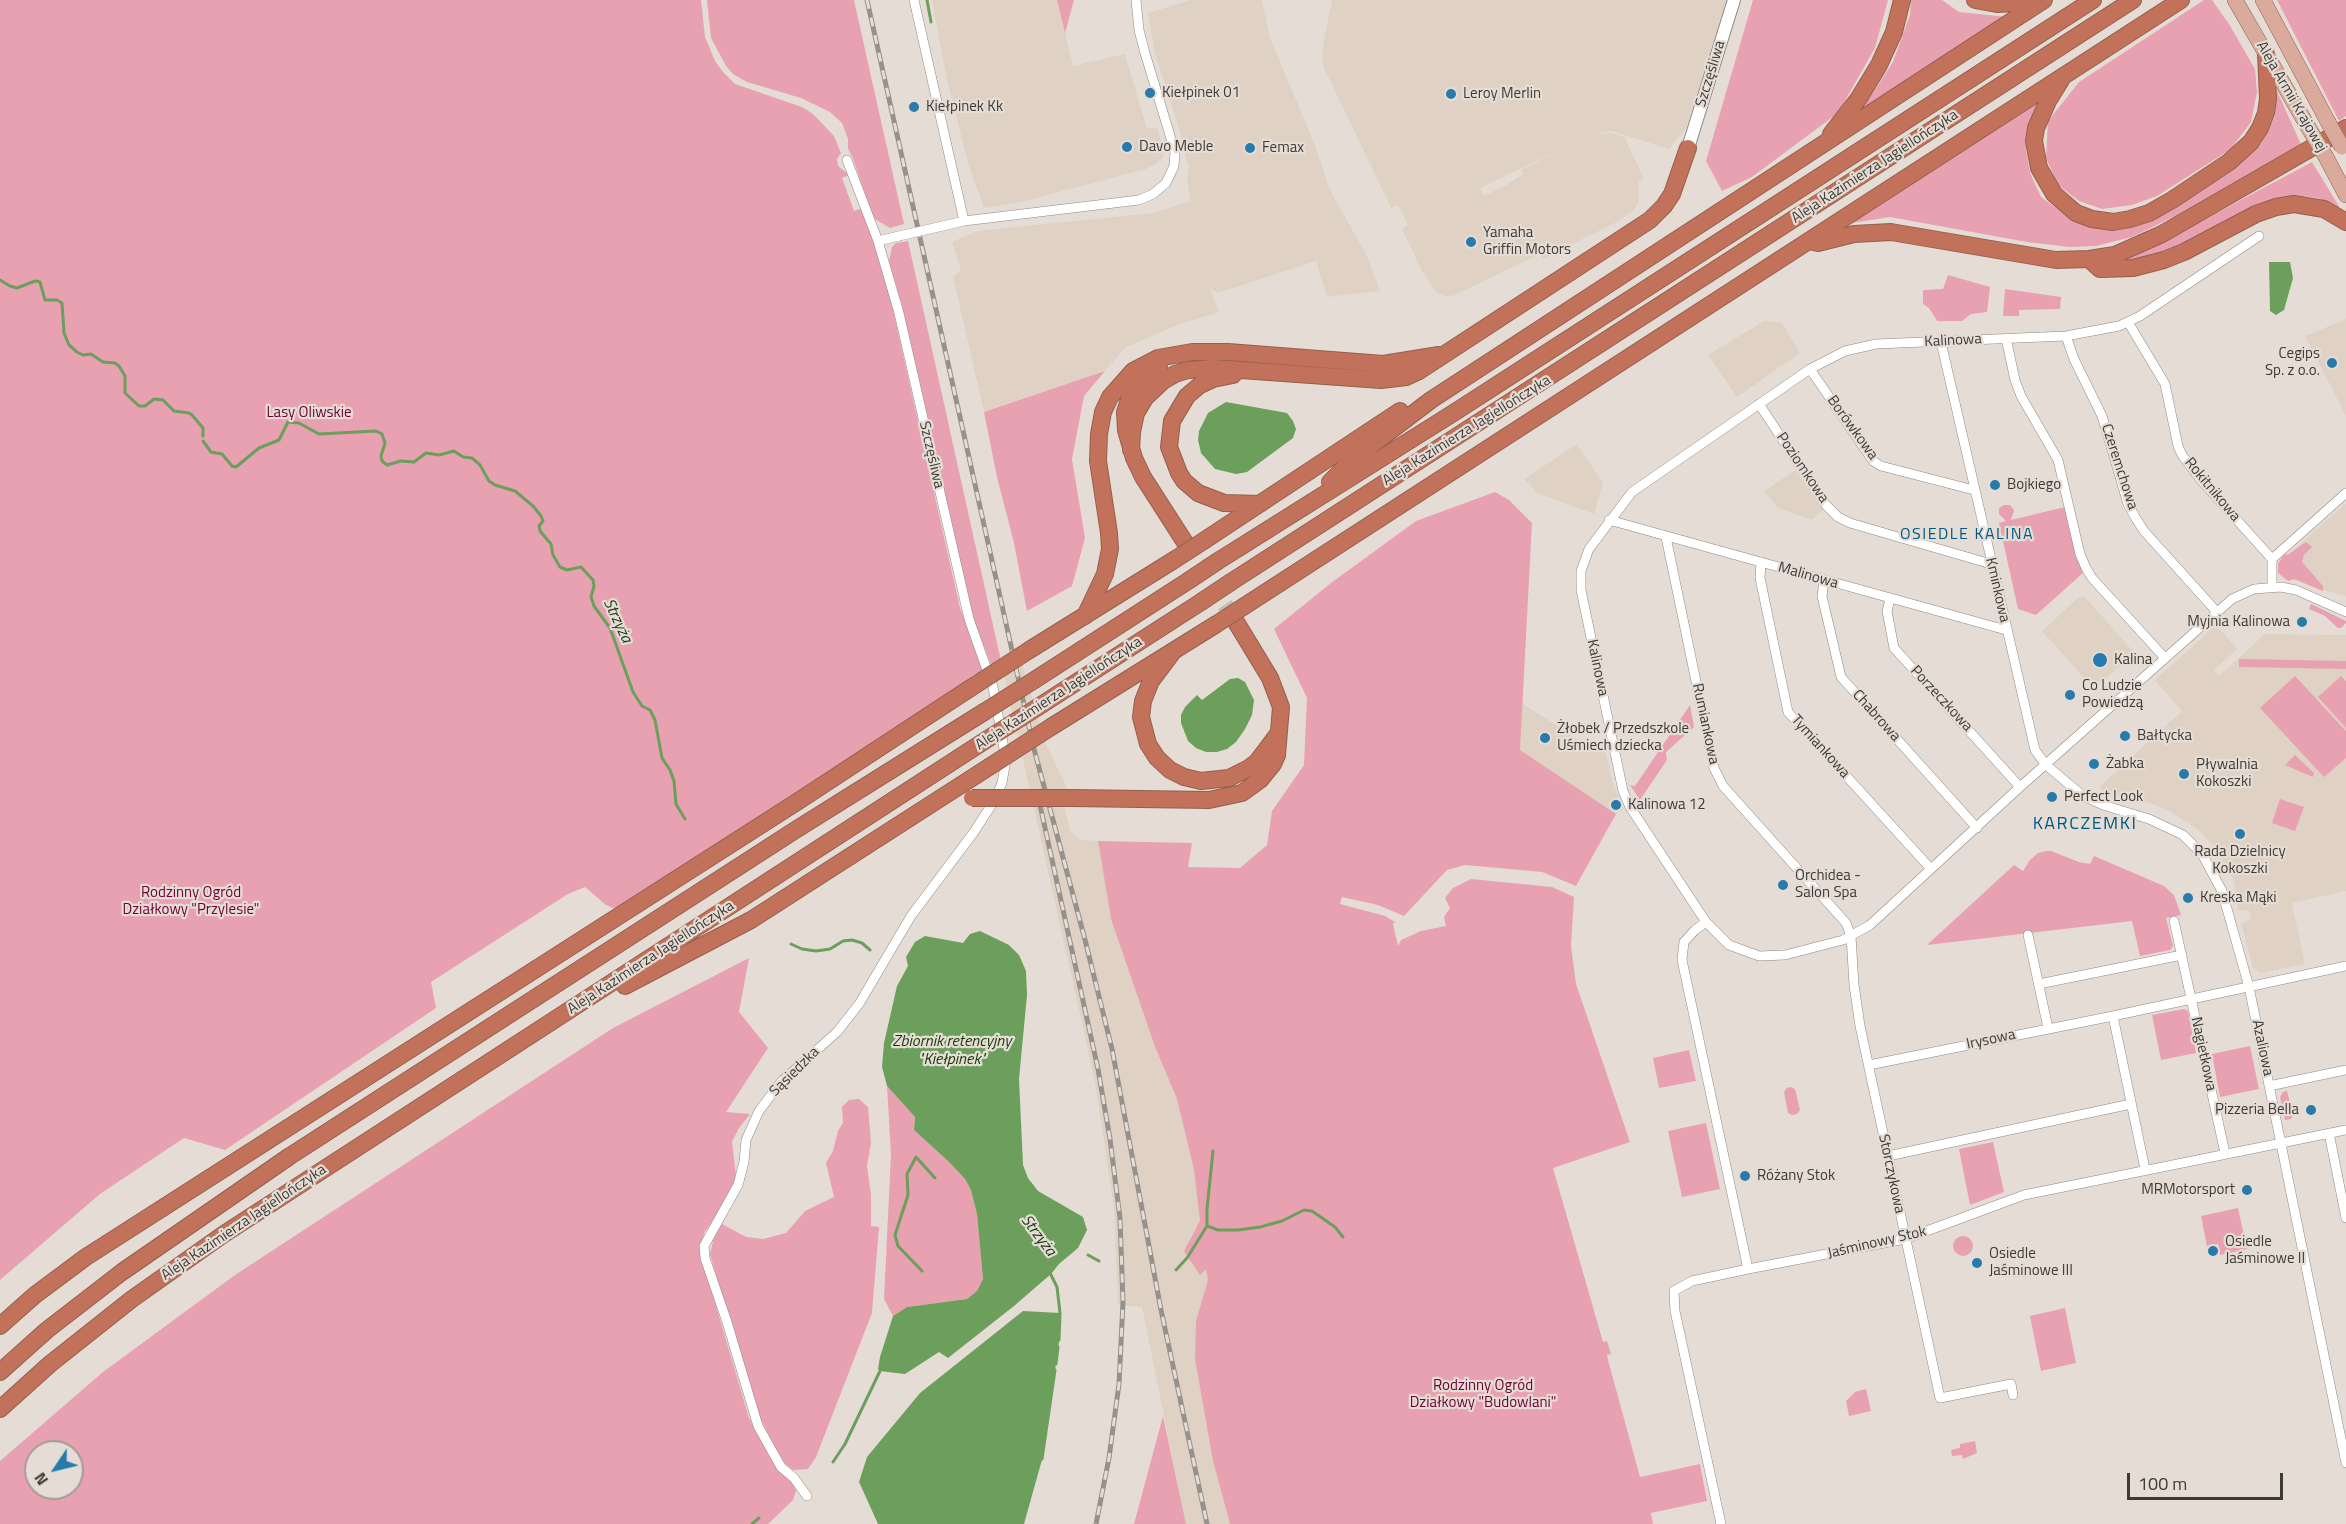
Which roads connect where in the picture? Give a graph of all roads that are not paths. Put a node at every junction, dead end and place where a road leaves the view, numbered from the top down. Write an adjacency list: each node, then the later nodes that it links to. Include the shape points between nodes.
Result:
1 (914, 0): 20 (street)
2 (1136, 0): 20 (street, via 1139,30 1175,152 1166,183 1139,200)
3 (1734, 0): 16 (street, Szczęśliwa)
4 (1902, 0): 15 (highway, via 1894,32 1879,65)
5 (1975, 0): 11 (highway, via 1997,4)
6 (2093, 0): 39 (highway, Aleja Kazimierza Jagiellończyka)
7 (2133, 0): 75 (highway, Aleja Kazimierza Jagiellończyka, bridge)
8 (2181, 0): 13 (highway)
9 (2235, 0): 12 (main road, Aleja Armii Krajowej)
10 (2263, 0): 17 (main road, Aleja Armii Krajowej, bridge)
11 (2043, 1): 15 (highway)
12 (2266, 54): 13 (highway, via 2268,99 2260,128 2251,142 2229,162 2172,200 2139,216 2113,222 2076,213 2054,194 2039,168 2036,128); 19 (main road, Aleja Armii Krajowej, bridge)
13 (2064, 76): 23 (highway)
14 (2346, 128): 25 (highway, via 2162,234 2115,255)
15 (1821, 146): 34 (highway)
16 (1688, 148): 31 (highway, via 1672,194 1650,220)
17 (2344, 150)
18 (847, 160): 24 (street, Szczęśliwa)
19 (2346, 195)
20 (964, 221): 24 (street, bridge)
21 (2346, 222): 25 (highway, via 2324,209 2294,204 2256,214 2164,260 2133,268 2100,269)
22 (2259, 236): 26 (street, Kalinowa)
23 (1808, 240): 25 (highway, via 1818,243 1854,234 1891,232 2056,260); 55 (highway, bridge)
24 (878, 241): 57 (street, Szczęśliwa, via 899,313 969,619)
25 (2089, 259)
26 (2128, 322): 27 (street, Kalinowa); 44 (street, Rokitnikowa, via 2165,384 2178,446 2188,465)
27 (2066, 336): 28 (street, Kalinowa); 50 (street, Czeremchowa, via 2102,416 2135,517)
28 (2006, 338): 29 (street, Kalinowa); 56 (street, via 2021,396 2058,460 2086,568)
29 (1941, 342): 32 (street, Kalinowa, via 1876,344 1829,358); 37 (street, Kminkowa)
30 (1192, 352): 31 (highway, via 1383,363); 36 (highway, via 1149,373 1132,391 1125,420); 52 (highway, via 1158,358 1133,371 1110,397 1103,412 1098,461 1110,549 1105,574)
31 (1446, 353): 33 (highway, via 1419,371 1396,379)
32 (1810, 369): 35 (street, Kalinowa); 37 (street, Borówkowa, via 1873,461)
33 (1243, 370): 36 (highway, via 1199,368 1163,381 1136,413); 40 (highway, via 1200,385 1187,396 1172,421 1169,447 1184,481 1198,493 1224,503)
34 (1431, 400): 39 (highway, via 1352,460); 40 (highway, via 1412,403)
35 (1759, 404): 41 (street, Kalinowa, via 1638,488); 46 (street, Poziomkowa, via 1838,517)
36 (1131, 450): 43 (highway, via 1143,477)
37 (1974, 490): 46 (street, Kminkowa)
38 (2346, 493): 44 (street)
39 (1310, 502): 90 (highway, Aleja Kazimierza Jagiellończyka, bridge, via 290,1156 122,1272)
40 (1260, 504): 52 (highway, bridge)
41 (1609, 520): 42 (street, Malinowa); 65 (street, Kalinowa, via 1589,549 1581,571 1581,590 1623,791)
42 (1666, 537): 45 (street, Malinowa); 67 (street, Rumiankowa, via 1713,768 1723,786 1846,923)
43 (1185, 544)
44 (2272, 559): 48 (street)
45 (1761, 562): 47 (street, Malinowa); 63 (street, Tymiankowa, via 1760,578 1788,712)
46 (1991, 564): 54 (street, Kminkowa)
47 (1824, 581): 49 (street, Malinowa); 62 (street, Chabrowa, via 1822,596 1841,676)
48 (2272, 586): 50 (street, Kalinowa, via 2241,594); 51 (street, Kalinowa, via 2296,590)
49 (1890, 599): 54 (street, Malinowa); 60 (street, Porzeczkowa, via 1887,611 1894,648)
50 (2216, 611): 56 (street, Kalinowa)
51 (2346, 612)
52 (1085, 616): 89 (highway, bridge, via 86,1257)
53 (1236, 622): 58 (highway, via 1275,688 1281,707)
54 (2006, 630): 59 (street, Kminkowa, via 2035,750)
55 (1172, 653): 58 (highway, via 1150,681 1141,717 1148,744 1170,770 1201,781 1230,778 1257,762); 61 (highway, bridge)
56 (2164, 657): 59 (street, Kalinowa)
57 (987, 667): 97 (street, Sąsiedzka, via 1006,749 1005,770 994,801 911,916 859,1004 837,1032 781,1082 759,1111 746,1140 738,1185 704,1246 758,1426 781,1467)
58 (1279, 734): 61 (highway, bridge, via 1277,754 1268,772 1233,796 1209,800)
59 (2046, 765): 60 (street, Kalinowa); 71 (street, Azaliowa, via 2083,796 2169,827 2202,854 2222,891)
60 (2020, 787): 62 (street, Kalinowa)
61 (938, 800): 75 (highway, via 751,920)
62 (1977, 828): 63 (street, Kalinowa)
63 (1931, 869): 67 (street, Kalinowa, via 1870,925)
64 (2174, 921): 68 (street, Nagietkowa)
65 (1706, 922): 67 (street, Kalinowa, via 1729,945 1759,956 1785,955); 88 (street, via 1684,942 1682,960)
66 (2028, 935): 70 (street)
67 (1851, 936): 76 (street, Storczykowa, via 1854,985)
68 (2182, 955): 70 (street); 72 (street, Nagietkowa)
69 (2346, 966): 71 (street, Irysowa)
70 (2038, 984): 74 (street)
71 (2249, 987): 72 (street, Irysowa); 78 (street, Azaliowa)
72 (2191, 999): 73 (street, Irysowa); 83 (street, Nagietkowa)
73 (2114, 1017): 74 (street, Irysowa); 79 (street)
74 (2048, 1028): 76 (street, Irysowa)
75 (535, 1033): 94 (highway, Aleja Kazimierza Jagiellończyka, via 189,1258 50,1364)
76 (1869, 1065): 84 (street, Storczykowa)
77 (2346, 1071): 78 (street)
78 (2270, 1086): 82 (street, Azaliowa)
79 (2131, 1104): 84 (street); 85 (street)
80 (2346, 1130): 81 (street, Jaśminowy Stok)
81 (2329, 1133): 82 (street, Jaśminowy Stok); 86 (street)
82 (2281, 1143): 83 (street, Jaśminowy Stok); 95 (street, Azaliowa)
83 (2225, 1153): 85 (street, Jaśminowy Stok)
84 (1888, 1156): 87 (street, Storczykowa)
85 (2145, 1169): 87 (street, Jaśminowy Stok, via 2024,1195)
86 (2346, 1218)
87 (1905, 1239): 88 (street, Jaśminowy Stok); 93 (street, Storczykowa, via 1940,1398 2011,1384)
88 (1748, 1269): 98 (street, Jaśminowy Stok, via 1692,1281 1674,1290 1675,1311)
89 (0, 1326)
90 (47, 1330): 91 (highway, via 30,1334); 92 (highway, Aleja Kazimierza Jagiellończyka)
91 (0, 1360)
92 (0, 1372)
93 (2013, 1395)
94 (0, 1409)
95 (2344, 1443): 96 (street, Azaliowa)
96 (2346, 1463)
97 (807, 1496)
98 (1721, 1524)

